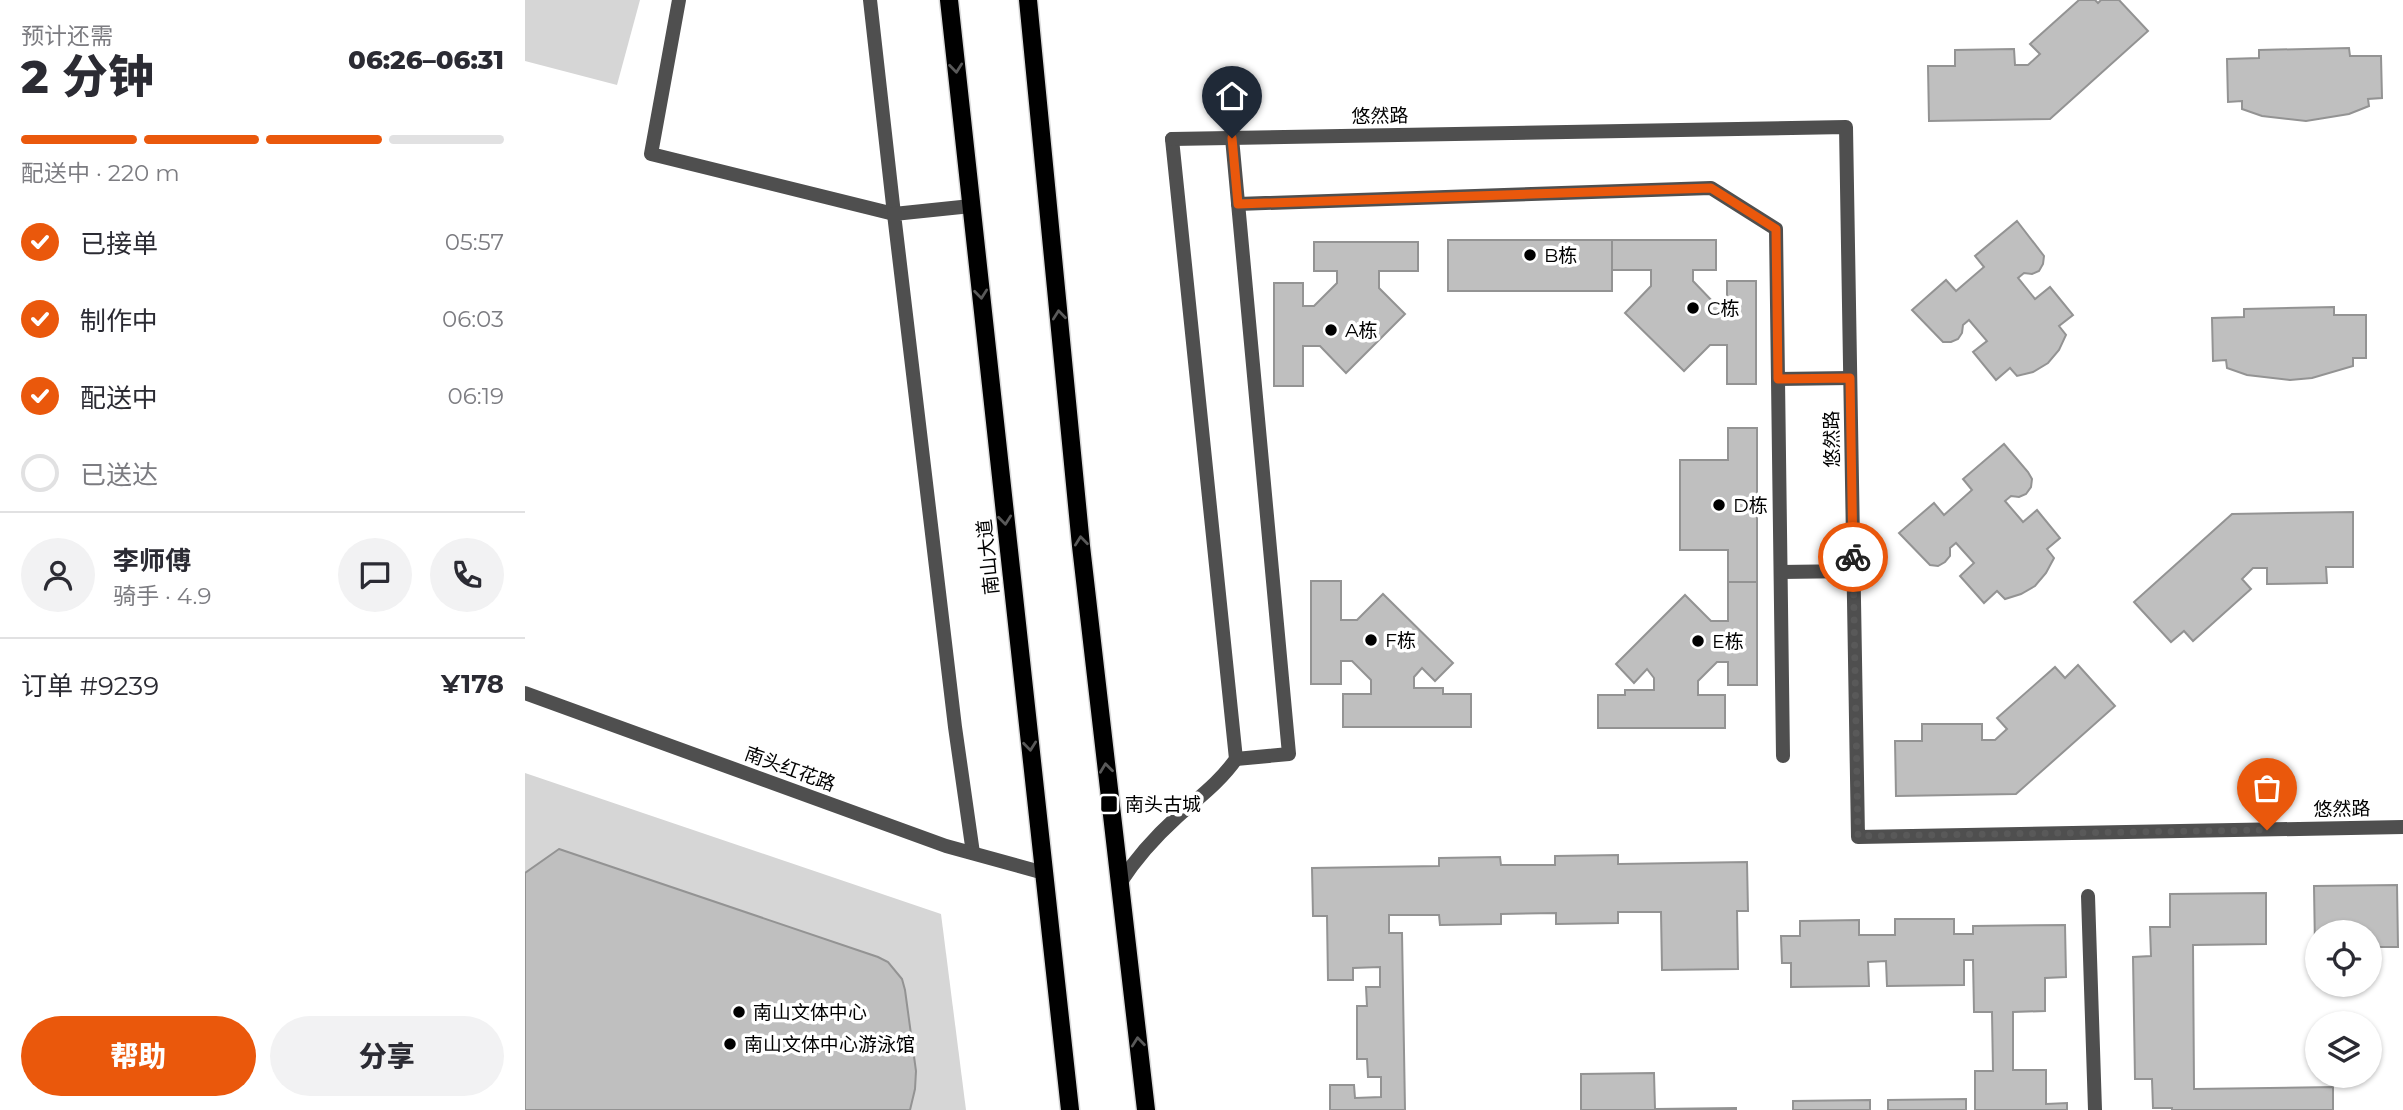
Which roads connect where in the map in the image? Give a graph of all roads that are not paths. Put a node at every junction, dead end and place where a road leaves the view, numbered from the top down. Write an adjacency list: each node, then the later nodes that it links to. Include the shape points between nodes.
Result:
1 (679, 0): 8 (street, via 651,154)
2 (870, 0): 8 (street)
3 (949, 0): 7 (main road, 南山大道, one-way to 7)
4 (1028, 0): 19 (main road, one-way to 4, via 1081,546)
5 (1232, 138): 6 (street); 9 (street, 悠然路, via 1846,127); 15 (street, 悠然路, via 1172,139)
6 (1238, 204): 10 (street, via 1711,188 1776,229); 15 (street, via 1289,754)
7 (971, 206): 8 (street); 18 (main road, 南山大道, one-way to 18)
8 (894, 214): 17 (street)
9 (1850, 378): 10 (street); 11 (street, 悠然路)
10 (1778, 379): 12 (street)
11 (1854, 571): 12 (street); 16 (street, 悠然路, via 1858,836)
12 (1781, 572): 14 (street)
13 (525, 694): 17 (street, 南头红花路)
14 (1783, 756)
15 (1235, 759): 19 (street, via 1224,775 1138,856)
16 (2403, 827)
17 (972, 853): 18 (street, 南头红花路)
18 (1044, 873): 21 (main road, 南山大道)
19 (1120, 884): 22 (main road, one-way to 19)
20 (2088, 896): 23 (street)
21 (1070, 1110)
22 (1146, 1110)
23 (2095, 1110)

